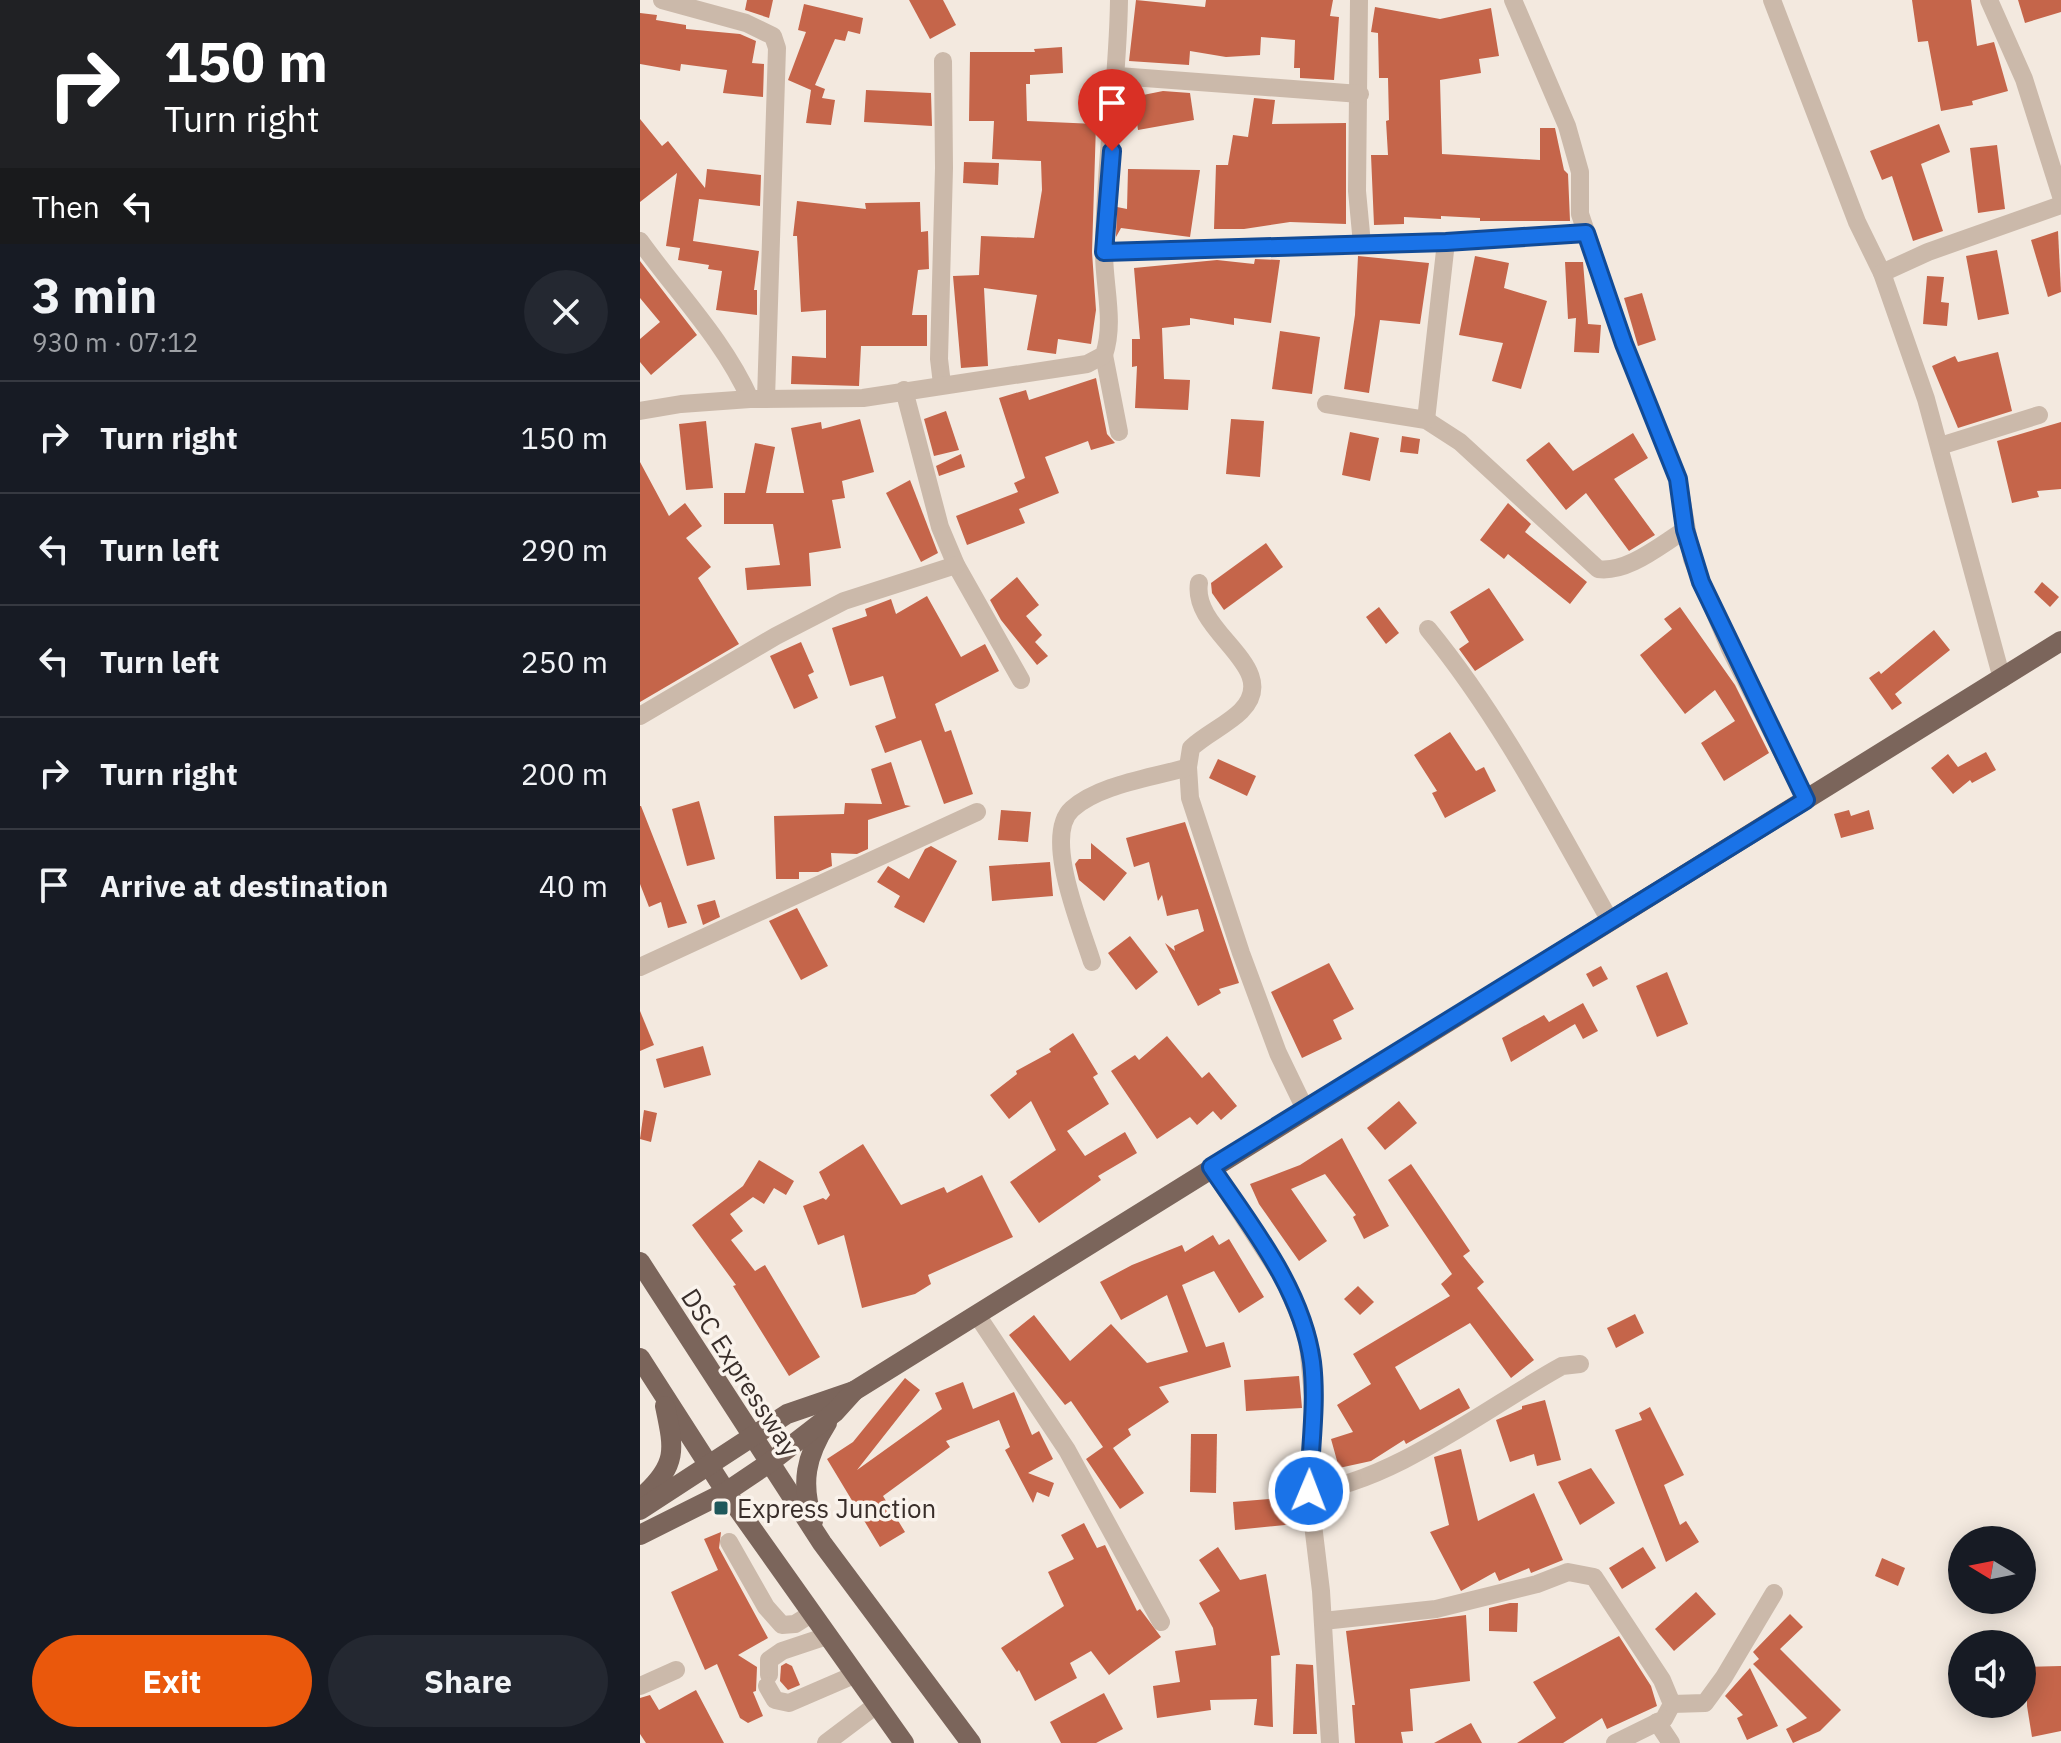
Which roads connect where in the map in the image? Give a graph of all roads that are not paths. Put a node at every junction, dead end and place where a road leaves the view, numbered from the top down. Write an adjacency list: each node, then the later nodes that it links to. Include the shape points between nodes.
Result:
1 (662, 0): 21 (street, via 746,23 773,36 777,48)
2 (1119, 0): 8 (street)
3 (1359, 0): 9 (street)
4 (1513, 0): 12 (street, via 1567,126 1580,172 1580,214)
5 (1772, 0): 17 (street, via 1857,222)
6 (1989, 0): 10 (street, via 2024,79)
7 (943, 61): 19 (street)
8 (1118, 76): 9 (street); 16 (street)
9 (1360, 94): 15 (street, via 1357,191)
10 (2061, 196)
11 (2061, 205): 17 (street)
12 (1586, 233): 14 (street); 28 (street, via 1678,479)
13 (640, 241): 21 (street)
14 (1446, 242): 15 (street); 25 (street)
15 (1362, 244): 16 (street)
16 (1104, 252): 18 (street, via 1110,338)
17 (1882, 273): 27 (street)
18 (1104, 355): 19 (street, via 1087,364); 26 (street)
19 (942, 384): 20 (street)
20 (904, 390): 21 (street, via 863,398); 29 (street, via 928,491)
21 (758, 399): 23 (street)
22 (1326, 404): 25 (street)
23 (640, 411)
24 (2039, 415): 27 (street)
25 (1426, 420): 28 (street, via 1460,442 1598,569 1612,571 1631,563)
26 (1119, 432)
27 (1940, 446): 33 (street)
28 (1685, 530): 37 (street, via 1730,649)
29 (956, 565): 34 (street); 35 (street, via 844,601)
30 (1199, 583): 36 (street, via 1197,595 1205,615 1255,684 1240,712 1191,748)
31 (1428, 629): 39 (street, via 1461,669 1522,764)
32 (2061, 641): 33 (main road)
33 (2002, 679): 37 (main road)
34 (1021, 680)
35 (640, 716)
36 (1188, 767): 40 (street, via 1104,792 1071,810 1060,857); 42 (street, via 1190,798 1241,953)
37 (1806, 800): 39 (main road)
38 (977, 812): 41 (street)
39 (1609, 919): 42 (main road)
40 (1092, 962)
41 (640, 967)
42 (1305, 1109): 43 (main road)
43 (1211, 1167): 45 (main road); 54 (street, via 1284,1280 1307,1334 1314,1407)
44 (640, 1262): 51 (main road, DSC Expressway)
45 (977, 1315): 49 (main road); 64 (street, via 1067,1450)
46 (640, 1358): 48 (main road)
47 (1580, 1364): 54 (street, via 1562,1366 1413,1453 1330,1489)
48 (661, 1390): 53 (main road); 56 (main road, via 671,1459 666,1474)
49 (854, 1391): 50 (main road); 51 (main road, via 787,1414)
50 (835, 1412): 52 (main road); 60 (main road, via 814,1442 804,1474 811,1517)
51 (751, 1437): 52 (main road, DSC Expressway); 53 (main road)
52 (769, 1463): 55 (main road); 60 (main road, DSC Expressway)
53 (708, 1465): 55 (main road); 57 (main road)
54 (1309, 1491): 63 (street)
55 (726, 1492): 58 (main road); 62 (main road)
56 (640, 1499)
57 (640, 1510)
58 (640, 1535)
59 (729, 1542): 62 (street, via 782,1625)
60 (822, 1543): 74 (main road, DSC Expressway)
61 (1774, 1593): 69 (street, via 1705,1703)
62 (811, 1614): 65 (main road)
63 (1323, 1621): 69 (street, via 1436,1609 1579,1572 1594,1577 1670,1693); 75 (street)
64 (1161, 1622)
65 (827, 1636): 67 (main road); 67 (street, via 769,1660 775,1700 789,1703)
66 (676, 1670): 68 (street)
67 (854, 1675): 70 (main road)
68 (640, 1686)
69 (1672, 1704): 71 (street)
70 (875, 1706): 72 (street); 73 (main road)
71 (1657, 1722): 76 (street); 77 (street)
72 (826, 1743)
73 (904, 1743)
74 (971, 1743)
75 (1330, 1743)
76 (1615, 1743)
77 (1671, 1743)

